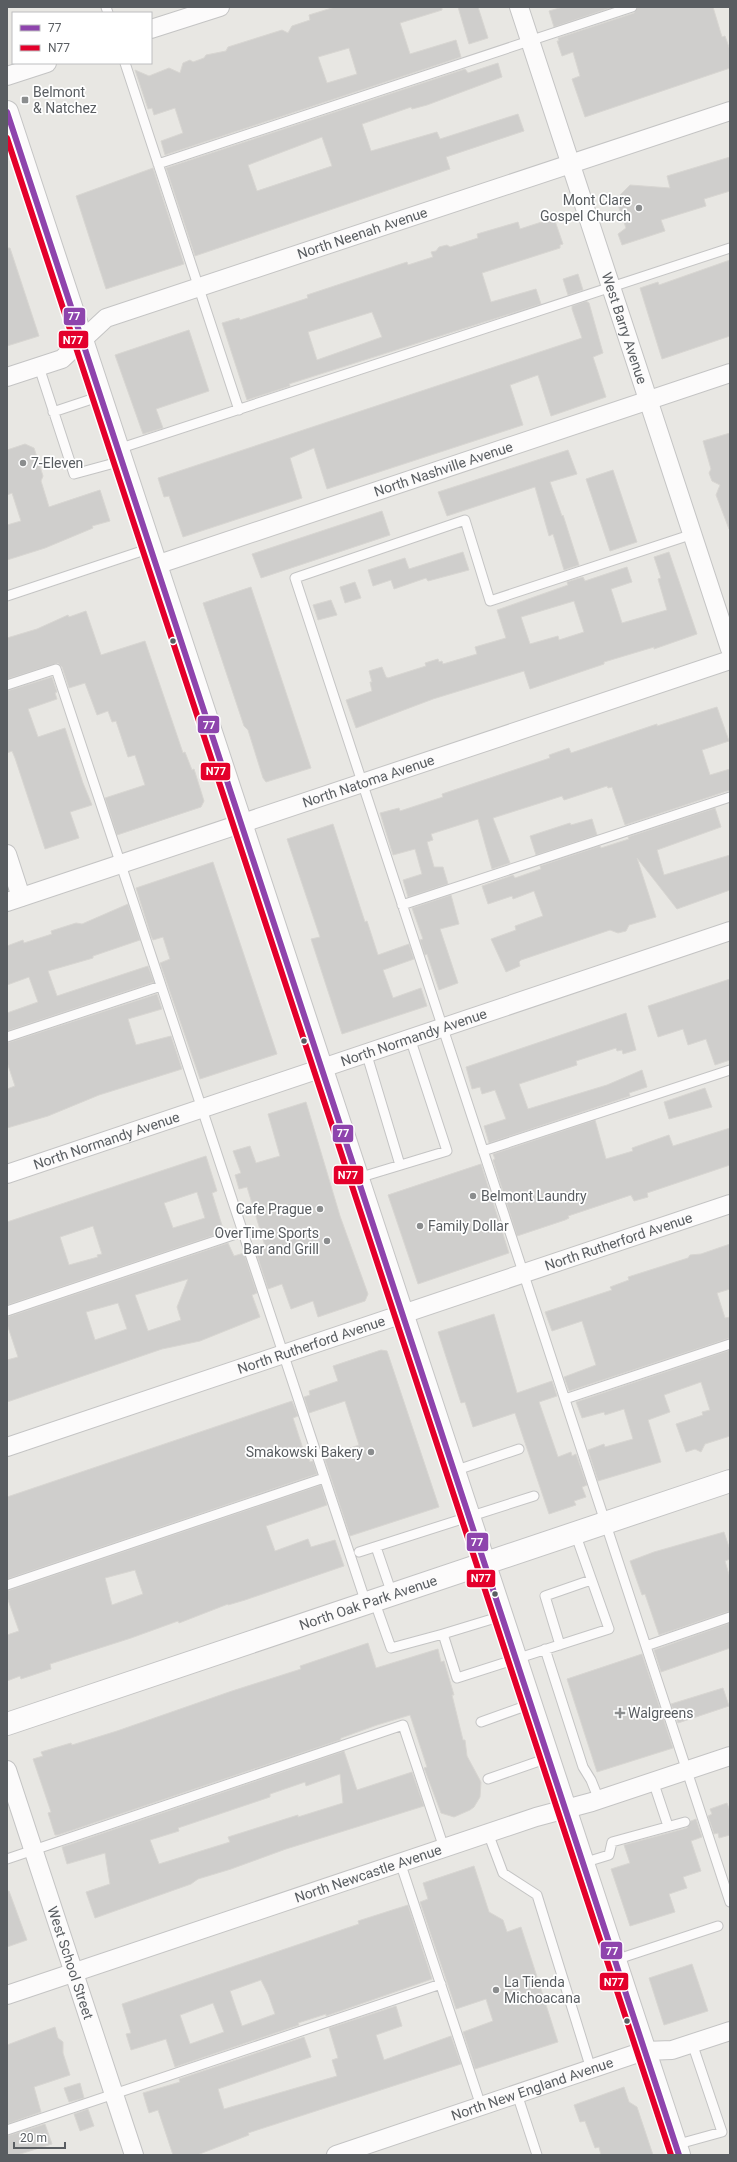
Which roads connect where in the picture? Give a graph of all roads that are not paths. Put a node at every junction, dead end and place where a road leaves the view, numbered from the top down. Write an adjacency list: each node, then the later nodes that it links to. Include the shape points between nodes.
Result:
1 (220, 7): 4 (street)
2 (519, 7): 5 (street, West Barry Avenue)
3 (632, 7): 5 (lane)
4 (152, 29)
5 (530, 41): 11 (lane); 12 (street, West Barry Avenue)
6 (43, 64): 8 (street)
7 (125, 64): 11 (lane)
8 (7, 76)
9 (730, 111): 12 (street, North Neenah Avenue)
10 (7, 112): 16 (main road)
11 (158, 164): 15 (lane)
12 (571, 164): 14 (street, West Barry Avenue); 15 (street, North Neenah Avenue)
13 (730, 248): 14 (lane)
14 (612, 287): 21 (street, West Barry Avenue); 22 (lane)
15 (198, 288): 16 (street, North Neenah Avenue, via 106,318); 22 (lane)
16 (82, 340): 17 (street, North Neenah Avenue, via 62,359); 20 (main road)
17 (39, 367): 19 (street, North Neenah Avenue); 23 (lane)
18 (730, 373): 21 (street, North Nashville Avenue)
19 (7, 378)
20 (101, 396): 23 (lane); 24 (main road)
21 (649, 400): 25 (street, West Barry Avenue); 26 (street, North Nashville Avenue)
22 (238, 410): 24 (lane)
23 (53, 412): 24 (lane, via 74,474)
24 (120, 455): 26 (main road)
25 (692, 534): 28 (street, West Barry Avenue); 31 (lane, via 490,601 465,520 295,578)
26 (153, 557): 27 (lane); 33 (main road)
27 (7, 596)
28 (730, 650)
29 (730, 660): 31 (street, North Natoma Avenue)
30 (7, 685): 35 (lane, via 56,669)
31 (362, 782): 33 (street, North Natoma Avenue); 37 (lane)
32 (730, 797): 37 (lane)
33 (241, 823): 35 (street, North Natoma Avenue); 44 (main road)
34 (7, 854): 36 (street)
35 (120, 863): 36 (street, North Natoma Avenue); 39 (lane)
36 (14, 899)
37 (402, 905): 40 (lane)
38 (730, 931): 40 (street, North Normandy Avenue)
39 (161, 986): 41 (lane); 46 (lane)
40 (442, 1027): 42 (street, North Normandy Avenue); 47 (lane)
41 (7, 1037)
42 (410, 1038): 43 (street, North Normandy Avenue); 48 (lane, via 447,1151)
43 (366, 1052): 44 (street, North Normandy Avenue); 48 (lane)
44 (321, 1067): 46 (street, North Normandy Avenue); 50 (main road)
45 (730, 1070): 47 (lane)
46 (201, 1108): 49 (street, North Normandy Avenue); 52 (lane)
47 (483, 1151): 53 (lane)
48 (400, 1165): 50 (lane)
49 (7, 1174)
50 (358, 1178): 55 (main road)
51 (730, 1204): 53 (street, North Rutherford Avenue)
52 (242, 1232): 54 (lane); 57 (lane)
53 (523, 1273): 55 (street, North Rutherford Avenue); 58 (lane)
54 (7, 1311)
55 (402, 1313): 57 (street, North Rutherford Avenue); 61 (main road)
56 (730, 1344): 58 (lane)
57 (283, 1354): 59 (street, North Rutherford Avenue); 62 (lane)
58 (565, 1399): 66 (lane)
59 (7, 1447)
60 (519, 1449): 61 (lane)
61 (454, 1471): 65 (main road)
62 (324, 1478): 72 (lane); 73 (lane)
63 (730, 1482): 66 (main road, North Oak Park Avenue)
64 (534, 1496): 65 (lane)
65 (469, 1516): 68 (lane); 70 (main road)
66 (605, 1523): 67 (main road, North Oak Park Avenue); 78 (lane)
67 (575, 1533): 70 (main road, North Oak Park Avenue); 71 (lane)
68 (376, 1547): 69 (lane); 73 (lane)
69 (359, 1552)
70 (484, 1563): 73 (main road, North Oak Park Avenue); 74 (main road)
71 (591, 1580): 77 (lane, via 545,1596); 77 (lane, via 609,1629)
72 (7, 1585)
73 (377, 1599): 76 (lane, via 391,1648); 83 (main road, North Oak Park Avenue)
74 (502, 1616): 76 (lane); 80 (main road)
75 (730, 1617): 78 (lane)
76 (444, 1634): 80 (lane, via 457,1678)
77 (560, 1645): 79 (lane)
78 (646, 1646): 87 (lane)
79 (545, 1649): 80 (lane); 90 (lane, via 583,1767)
80 (516, 1658): 81 (main road)
81 (531, 1704): 82 (lane); 85 (main road)
82 (481, 1722)
83 (7, 1724)
84 (730, 1756): 87 (street, North Newcastle Avenue)
85 (548, 1758): 88 (lane); 91 (main road)
86 (7, 1770): 96 (street, West School Street)
87 (687, 1770): 89 (street, North Newcastle Avenue); 100 (lane)
88 (488, 1779)
89 (653, 1781): 90 (street, North Newcastle Avenue); 93 (lane)
90 (599, 1800): 91 (street, North Newcastle Avenue)
91 (565, 1810): 94 (street, North Newcastle Avenue); 99 (main road)
92 (685, 1822): 93 (lane)
93 (668, 1826): 99 (lane, via 612,1842 609,1855)
94 (488, 1833): 95 (street, North Newcastle Avenue); 110 (lane, via 502,1873 537,1895)
95 (444, 1848): 96 (lane, via 403,1725); 98 (street, North Newcastle Avenue)
96 (33, 1850): 97 (lane); 104 (street, West School Street)
97 (7, 1859)
98 (400, 1862): 104 (street, North Newcastle Avenue); 105 (lane)
99 (583, 1863): 103 (main road)
100 (728, 1892): 101 (lane)
101 (730, 1902)
102 (718, 1926): 103 (lane)
103 (615, 1960): 109 (main road)
104 (74, 1973): 106 (street, North Newcastle Avenue); 111 (street, West School Street)
105 (441, 1984): 111 (lane); 113 (lane)
106 (7, 1995)
107 (730, 2031): 108 (street, North New England Avenue)
108 (692, 2043): 109 (street, North New England Avenue, via 672,2050); 115 (lane)
109 (644, 2051): 110 (street, North New England Avenue); 116 (main road)
110 (591, 2069): 112 (street, North New England Avenue)
111 (114, 2094): 114 (lane); 117 (street, West School Street)
112 (517, 2094): 113 (street, North New England Avenue); 119 (lane)
113 (481, 2106): 118 (street, North New England Avenue)
114 (7, 2130)
115 (726, 2135): 116 (lane)
116 (677, 2150)
117 (134, 2155)
118 (336, 2155)
119 (537, 2155)

